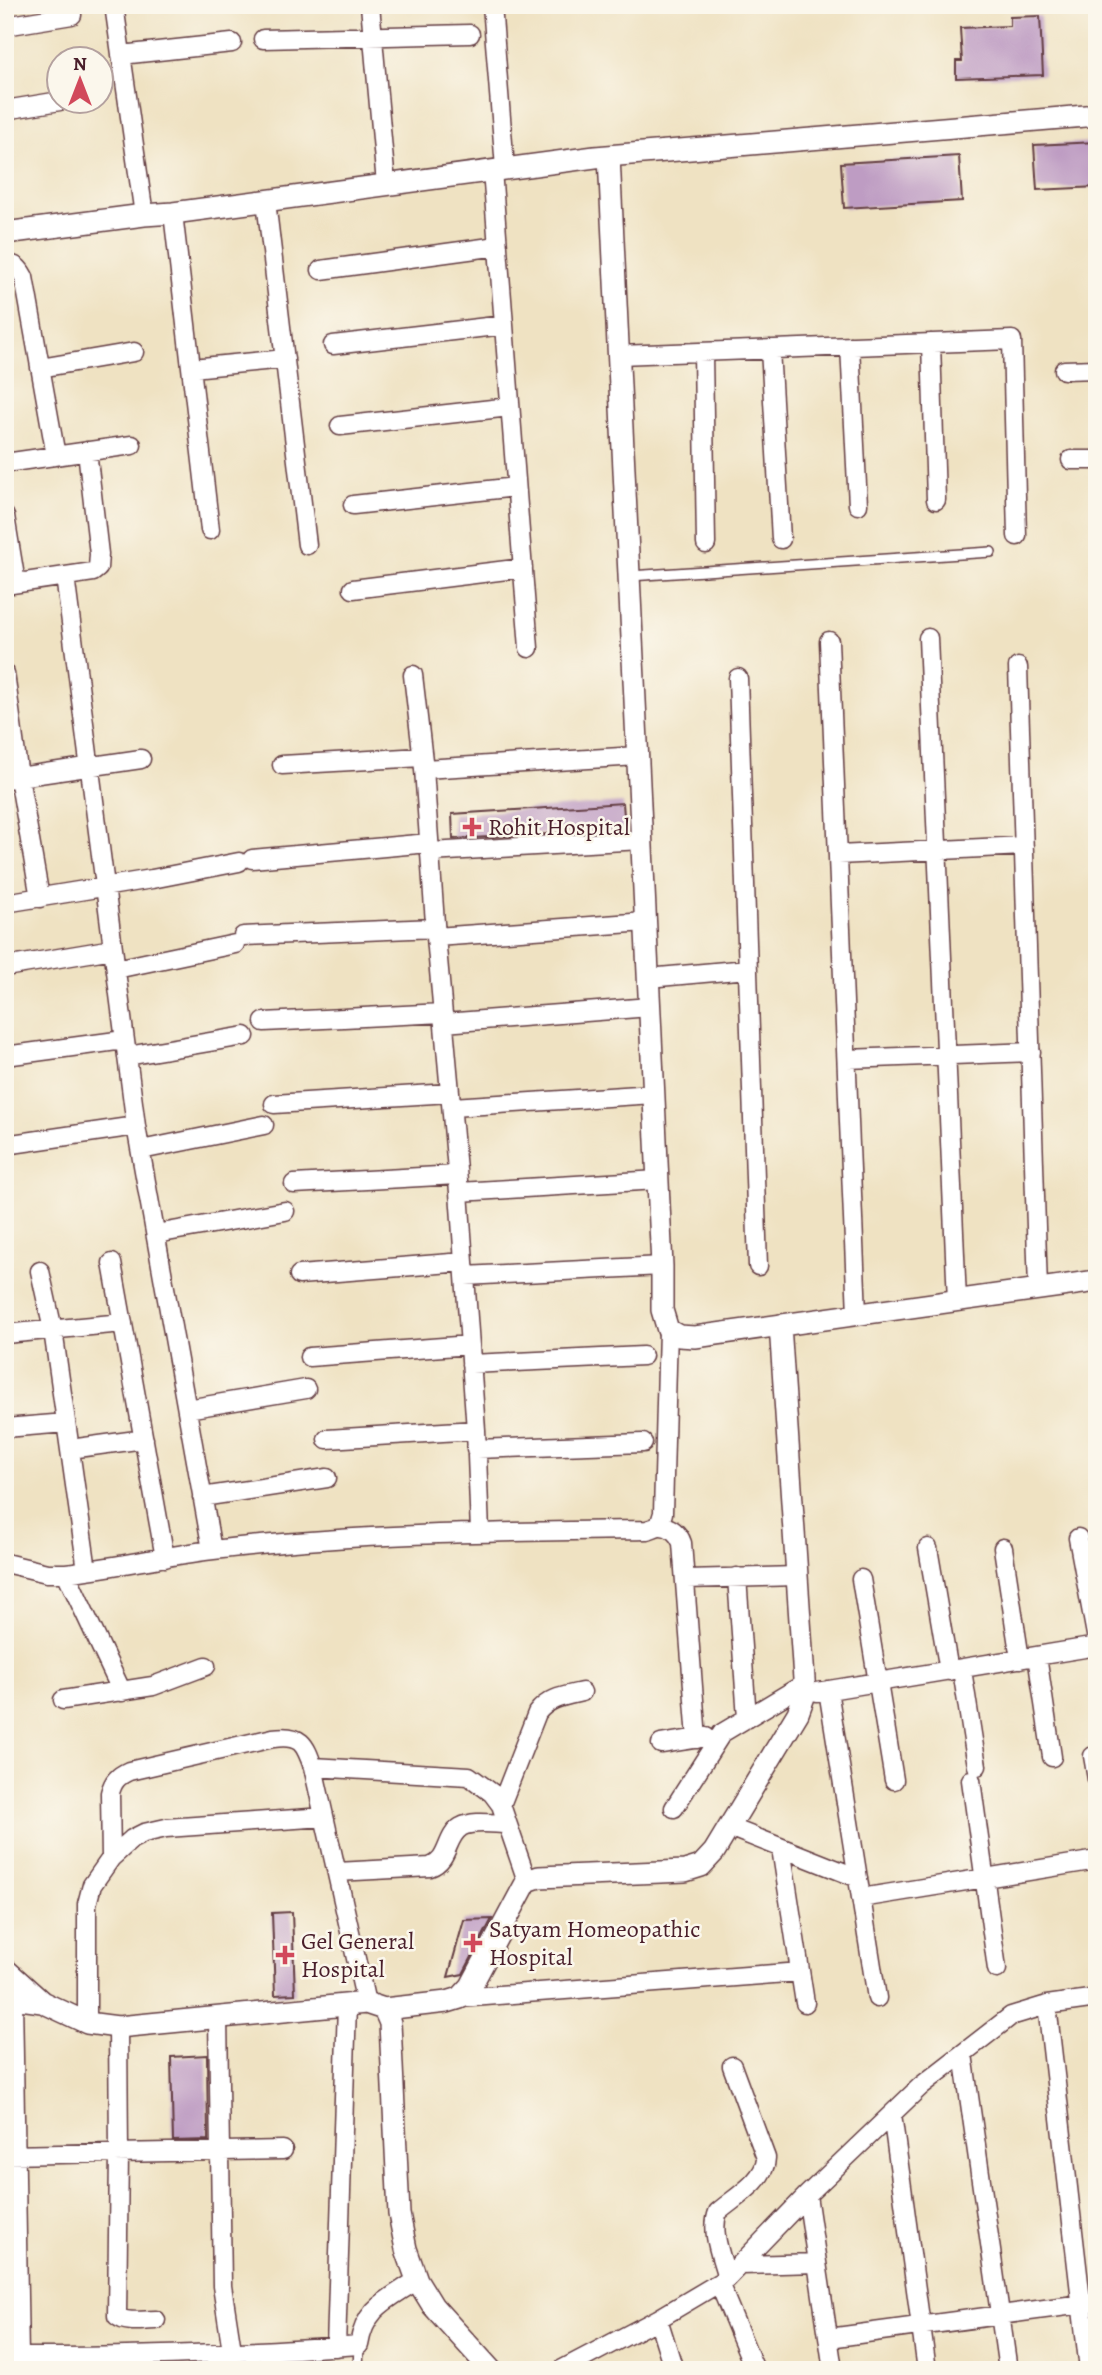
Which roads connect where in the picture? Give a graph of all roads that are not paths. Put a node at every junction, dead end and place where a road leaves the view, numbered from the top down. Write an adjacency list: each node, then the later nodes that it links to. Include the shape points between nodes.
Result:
1 (114, 5): 10 (street)
2 (370, 5): 7 (street)
3 (492, 5): 15 (street)
4 (72, 15): 5 (street)
5 (5, 26)
6 (470, 34): 7 (street)
7 (373, 36): 8 (street); 16 (street)
8 (263, 39)
9 (232, 43): 10 (street)
10 (121, 55): 19 (street)
11 (46, 104): 12 (street)
12 (5, 110)
13 (1097, 115): 14 (street)
14 (609, 156): 15 (street); 31 (street)
15 (499, 169): 16 (street); 21 (street)
16 (386, 184): 17 (street)
17 (266, 201): 18 (street); 32 (street)
18 (173, 213): 19 (street); 34 (street)
19 (144, 215): 20 (street)
20 (5, 233)
21 (498, 246): 23 (street); 24 (street)
22 (5, 264): 33 (street, via 19,268 24,277)
23 (321, 270)
24 (504, 325): 26 (street); 37 (street)
25 (931, 343): 27 (street); 46 (street); 51 (street, via 1012,340)
26 (333, 345)
27 (850, 346): 28 (street); 48 (street)
28 (769, 349): 30 (street); 52 (street)
29 (134, 352): 33 (street)
30 (703, 354): 31 (street); 53 (street)
31 (619, 355): 58 (street)
32 (285, 359): 34 (street); 54 (street)
33 (40, 368): 41 (street)
34 (191, 368): 50 (street)
35 (1097, 369): 36 (street)
36 (1064, 370)
37 (510, 407): 38 (street); 45 (street)
38 (340, 426)
39 (132, 445): 40 (street)
40 (87, 452): 41 (street); 57 (street, via 100,562 93,572)
41 (56, 456): 44 (street)
42 (1071, 460): 43 (street)
43 (1097, 460)
44 (5, 463)
45 (516, 486): 47 (street); 56 (street)
46 (936, 500)
47 (353, 505)
48 (858, 505)
49 (5, 516): 59 (street)
50 (210, 530)
51 (1017, 536)
52 (781, 539)
53 (706, 544)
54 (307, 545)
55 (991, 552): 58 (lane)
56 (523, 568): 60 (street); 63 (street)
57 (65, 576): 59 (street); 72 (street)
58 (629, 576): 68 (street)
59 (11, 584)
60 (353, 589)
61 (928, 638): 77 (street)
62 (829, 641): 78 (street)
63 (529, 648)
64 (1018, 667): 75 (street)
65 (5, 673): 73 (street)
66 (413, 675): 70 (street)
67 (738, 678): 87 (street)
68 (638, 756): 70 (street); 74 (street)
69 (141, 759): 72 (street)
70 (423, 763): 71 (street); 76 (street)
71 (282, 765)
72 (90, 766): 73 (street); 79 (street)
73 (12, 778): 80 (street)
74 (642, 841): 76 (street); 82 (street)
75 (1024, 846): 77 (street); 94 (street)
76 (430, 847): 79 (street, via 245,860); 83 (street)
77 (937, 850): 78 (street); 95 (street)
78 (838, 855): 97 (street)
79 (106, 887): 80 (street); 84 (street)
80 (40, 898): 81 (street)
81 (5, 903)
82 (646, 922): 83 (street); 88 (street)
83 (436, 932): 86 (street, via 239,940); 90 (street)
84 (113, 949): 85 (street); 86 (street)
85 (5, 967)
86 (116, 969): 93 (street)
87 (748, 969): 88 (street); 112 (street)
88 (648, 978): 89 (street)
89 (650, 1007): 90 (street); 98 (street)
90 (444, 1018): 91 (street); 99 (street)
91 (264, 1022)
92 (245, 1036): 93 (street)
93 (125, 1048): 96 (street); 102 (street)
94 (1031, 1052): 95 (street); 117 (street)
95 (946, 1055): 97 (street); 118 (street)
96 (5, 1056)
97 (847, 1059): 119 (street)
98 (654, 1094): 99 (street); 105 (street)
99 (451, 1100): 100 (street); 106 (street)
100 (274, 1104)
101 (264, 1125): 104 (street)
102 (136, 1126): 103 (street); 104 (street)
103 (5, 1145)
104 (141, 1150): 109 (street)
105 (658, 1180): 106 (street); 111 (street)
106 (458, 1183): 107 (street); 113 (street)
107 (294, 1184)
108 (285, 1211): 109 (street)
109 (156, 1234): 130 (street)
110 (112, 1263): 120 (street)
111 (662, 1266): 113 (street); 123 (street)
112 (758, 1266)
113 (464, 1269): 115 (street); 125 (street)
114 (40, 1271): 122 (street)
115 (299, 1275)
116 (1097, 1281): 117 (street)
117 (1038, 1289): 118 (street)
118 (957, 1301): 119 (street)
119 (857, 1314): 121 (street)
120 (123, 1323): 122 (street); 134 (street)
121 (780, 1325): 123 (street, via 695,1337); 151 (street)
122 (53, 1330): 124 (street); 131 (street)
123 (667, 1330): 141 (street)
124 (5, 1334)
125 (470, 1345): 127 (street); 128 (street)
126 (643, 1356): 128 (street)
127 (309, 1357)
128 (471, 1364): 133 (street)
129 (306, 1389): 130 (street)
130 (187, 1409): 140 (street)
131 (66, 1423): 132 (street); 137 (street)
132 (5, 1428)
133 (476, 1430): 135 (street); 138 (street)
134 (144, 1439): 137 (street); 147 (street)
135 (327, 1440)
136 (643, 1443): 138 (street)
137 (70, 1449): 149 (street)
138 (476, 1449): 142 (street)
139 (327, 1478): 140 (street)
140 (202, 1497): 146 (street)
141 (659, 1526): 142 (street, via 648,1530); 153 (street, via 679,1536)
142 (480, 1532): 146 (street)
143 (1078, 1538): 155 (street)
144 (928, 1548): 159 (street)
145 (1003, 1548): 157 (street)
146 (212, 1550): 147 (street)
147 (165, 1558): 149 (street)
148 (5, 1563): 150 (street)
149 (87, 1570): 150 (street)
150 (66, 1573): 163 (street)
151 (796, 1576): 152 (street); 161 (street)
152 (737, 1577): 153 (street); 166 (street)
153 (686, 1579): 168 (street)
154 (861, 1579): 160 (street)
155 (1097, 1640)
156 (1097, 1647): 157 (street)
157 (1029, 1658): 159 (street); 171 (street)
158 (206, 1666): 163 (street, via 170,1681)
159 (955, 1670): 160 (street); 185 (street, via 974,1773)
160 (877, 1683): 162 (street); 174 (street)
161 (804, 1689): 162 (street); 166 (street); 179 (street, via 798,1713)
162 (828, 1690): 184 (street)
163 (122, 1692): 165 (street)
164 (582, 1692): 175 (street, via 550,1700 537,1713)
165 (63, 1700)
166 (747, 1718): 167 (street)
167 (722, 1733): 168 (street); 176 (street)
168 (697, 1739): 169 (street)
169 (661, 1744)
170 (1093, 1756): 173 (street)
171 (1052, 1757)
172 (313, 1767): 175 (street, via 469,1776); 177 (street); 181 (street, via 300,1741 283,1737 129,1771 112,1783)
173 (1097, 1779)
174 (894, 1780)
175 (501, 1805): 178 (street)
176 (674, 1808)
177 (324, 1817): 181 (street, via 153,1831 132,1839); 183 (street)
178 (507, 1824): 183 (street, via 461,1828 442,1861 430,1867); 186 (street)
179 (729, 1827): 180 (street); 186 (street, via 714,1853 701,1866 685,1871)
180 (781, 1848): 184 (street); 189 (street)
181 (111, 1858): 198 (street, via 92,1885 87,1904)
182 (1097, 1860): 185 (street)
183 (337, 1872): 196 (street)
184 (858, 1878): 187 (street)
185 (984, 1878): 187 (street); 188 (street)
186 (527, 1881): 191 (street, via 471,1986)
187 (861, 1898): 192 (street)
188 (997, 1969)
189 (800, 1972): 191 (street); 194 (street)
190 (10, 1985): 198 (street); 206 (street)
191 (460, 1998): 196 (street)
192 (877, 1998)
193 (1097, 1998): 195 (street)
194 (805, 2003)
195 (1047, 2005): 200 (street, via 1011,2017); 212 (street)
196 (366, 2006): 197 (street); 210 (street, via 390,2023 399,2214); 219 (street)
197 (218, 2017): 199 (street); 204 (street)
198 (87, 2023): 199 (street)
199 (118, 2027): 205 (street)
200 (963, 2054): 202 (street); 213 (street)
201 (732, 2066): 211 (street, via 766,2165 715,2220)
202 (892, 2114): 207 (street); 216 (street)
203 (283, 2150): 204 (street)
204 (221, 2152): 205 (street); 221 (street, via 222,2286)
205 (119, 2154): 206 (street); 215 (street, via 117,2316 126,2321)
206 (10, 2155): 220 (street)
207 (807, 2195): 208 (street); 209 (street)
208 (817, 2263): 209 (street); 217 (street)
209 (740, 2264): 211 (street)
210 (418, 2280): 218 (street, via 370,2314); 223 (street, via 433,2306)
211 (723, 2280): 214 (street); 227 (street)
212 (1089, 2303): 213 (street); 231 (street)
213 (1000, 2315): 216 (street); 230 (street)
214 (658, 2319): 225 (street); 226 (street)
215 (156, 2320)
216 (921, 2326): 217 (street); 229 (street)
217 (829, 2338): 228 (street)
218 (359, 2345): 219 (street); 224 (lane)
219 (335, 2347): 221 (street)
220 (12, 2357): 222 (street)
221 (234, 2362): 222 (street)
222 (100, 2364)
223 (489, 2367)
224 (358, 2370)
225 (561, 2370)
226 (674, 2370)
227 (755, 2370)
228 (834, 2370)
229 (927, 2370)
230 (1008, 2370)
231 (1089, 2370)

